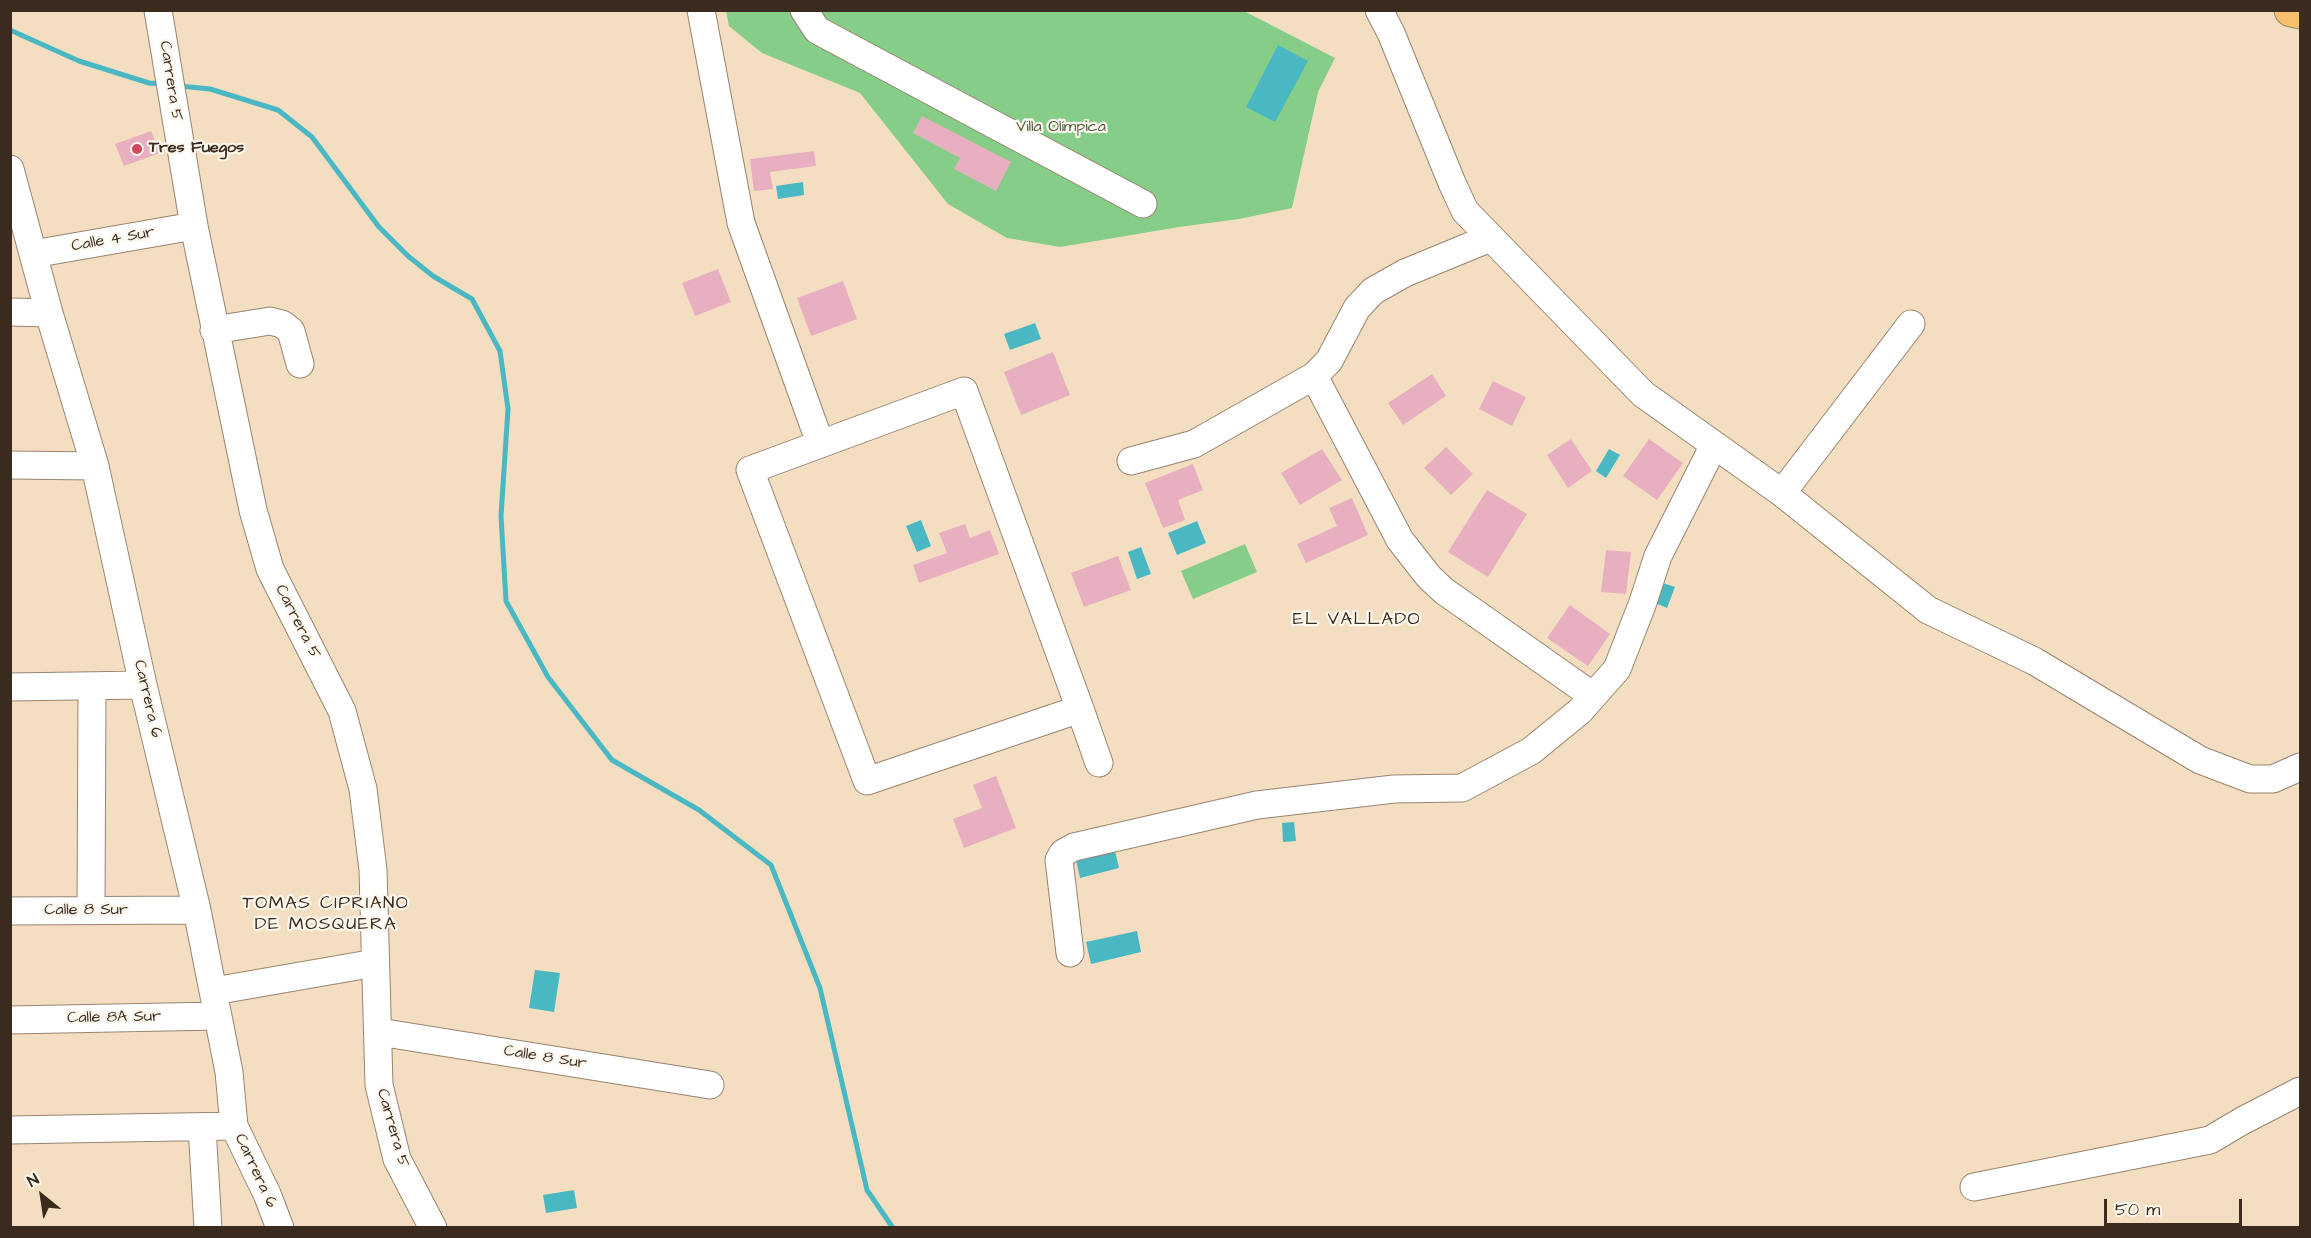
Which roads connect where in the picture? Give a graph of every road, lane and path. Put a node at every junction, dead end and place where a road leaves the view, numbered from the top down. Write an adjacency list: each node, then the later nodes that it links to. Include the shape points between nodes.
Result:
1 (158, 10): 10 (street, Carrera 5)
2 (701, 10): 19 (street, via 741,223)
3 (804, 10): 8 (street, via 817,30)
4 (1379, 10): 11 (street, via 1465,211)
5 (2292, 10): 6 (highway)
6 (2301, 12)
7 (10, 169): 9 (street, Carrera 6)
8 (1143, 204)
9 (16, 207): 12 (street, Carrera 6)
10 (194, 226): 12 (street, Calle 4 Sur); 16 (street, Carrera 5)
11 (1490, 238): 18 (street, via 1372,291 1357,308 1329,361); 20 (street, via 1643,394)
12 (33, 254): 14 (street, Carrera 6)
13 (10, 312): 14 (street)
14 (49, 313): 23 (street, Carrera 6)
15 (1911, 324): 24 (street)
16 (214, 330): 17 (street, via 270,321 282,324 291,331); 36 (street, Carrera 5, via 253,510 270,569 342,711 360,778 373,870)
17 (300, 364)
18 (1314, 376): 21 (street, via 1194,444); 28 (street, via 1400,540 1429,577)
19 (820, 443): 29 (street, via 964,391); 29 (street, via 750,470 867,781)
20 (1714, 445): 24 (street); 28 (street, via 1659,556 1617,669)
21 (1131, 461)
22 (10, 465): 23 (street)
23 (95, 466): 25 (street, Carrera 6)
24 (1782, 493): 31 (street, via 1928,610 2034,661 2200,760 2250,779 2273,779)
25 (143, 685): 27 (street); 33 (street, Carrera 6)
26 (10, 687): 27 (street)
27 (92, 687): 32 (street)
28 (1593, 696): 35 (street, via 1531,751 1462,788 1394,789 1257,805 1063,852 1059,860)
29 (1080, 710): 30 (street)
30 (1099, 763)
31 (2301, 767)
32 (91, 910): 33 (street, Calle 8 Sur); 34 (street, Calle 8 Sur)
33 (197, 910): 37 (street, Carrera 6)
34 (10, 911)
35 (1070, 953)
36 (375, 963): 37 (street); 39 (street, Carrera 5)
37 (216, 1004): 38 (street, Calle 8A Sur); 42 (street, Carrera 6)
38 (10, 1020)
39 (379, 1032): 40 (street, Calle 8 Sur); 48 (street, Carrera 5, via 379,1085 397,1159)
40 (711, 1085)
41 (2301, 1091): 45 (street, via 2210,1140)
42 (234, 1126): 43 (street); 47 (street, Carrera 6)
43 (202, 1127): 44 (street); 46 (street)
44 (10, 1130)
45 (1974, 1187)
46 (208, 1227)
47 (280, 1227)
48 (432, 1227)

